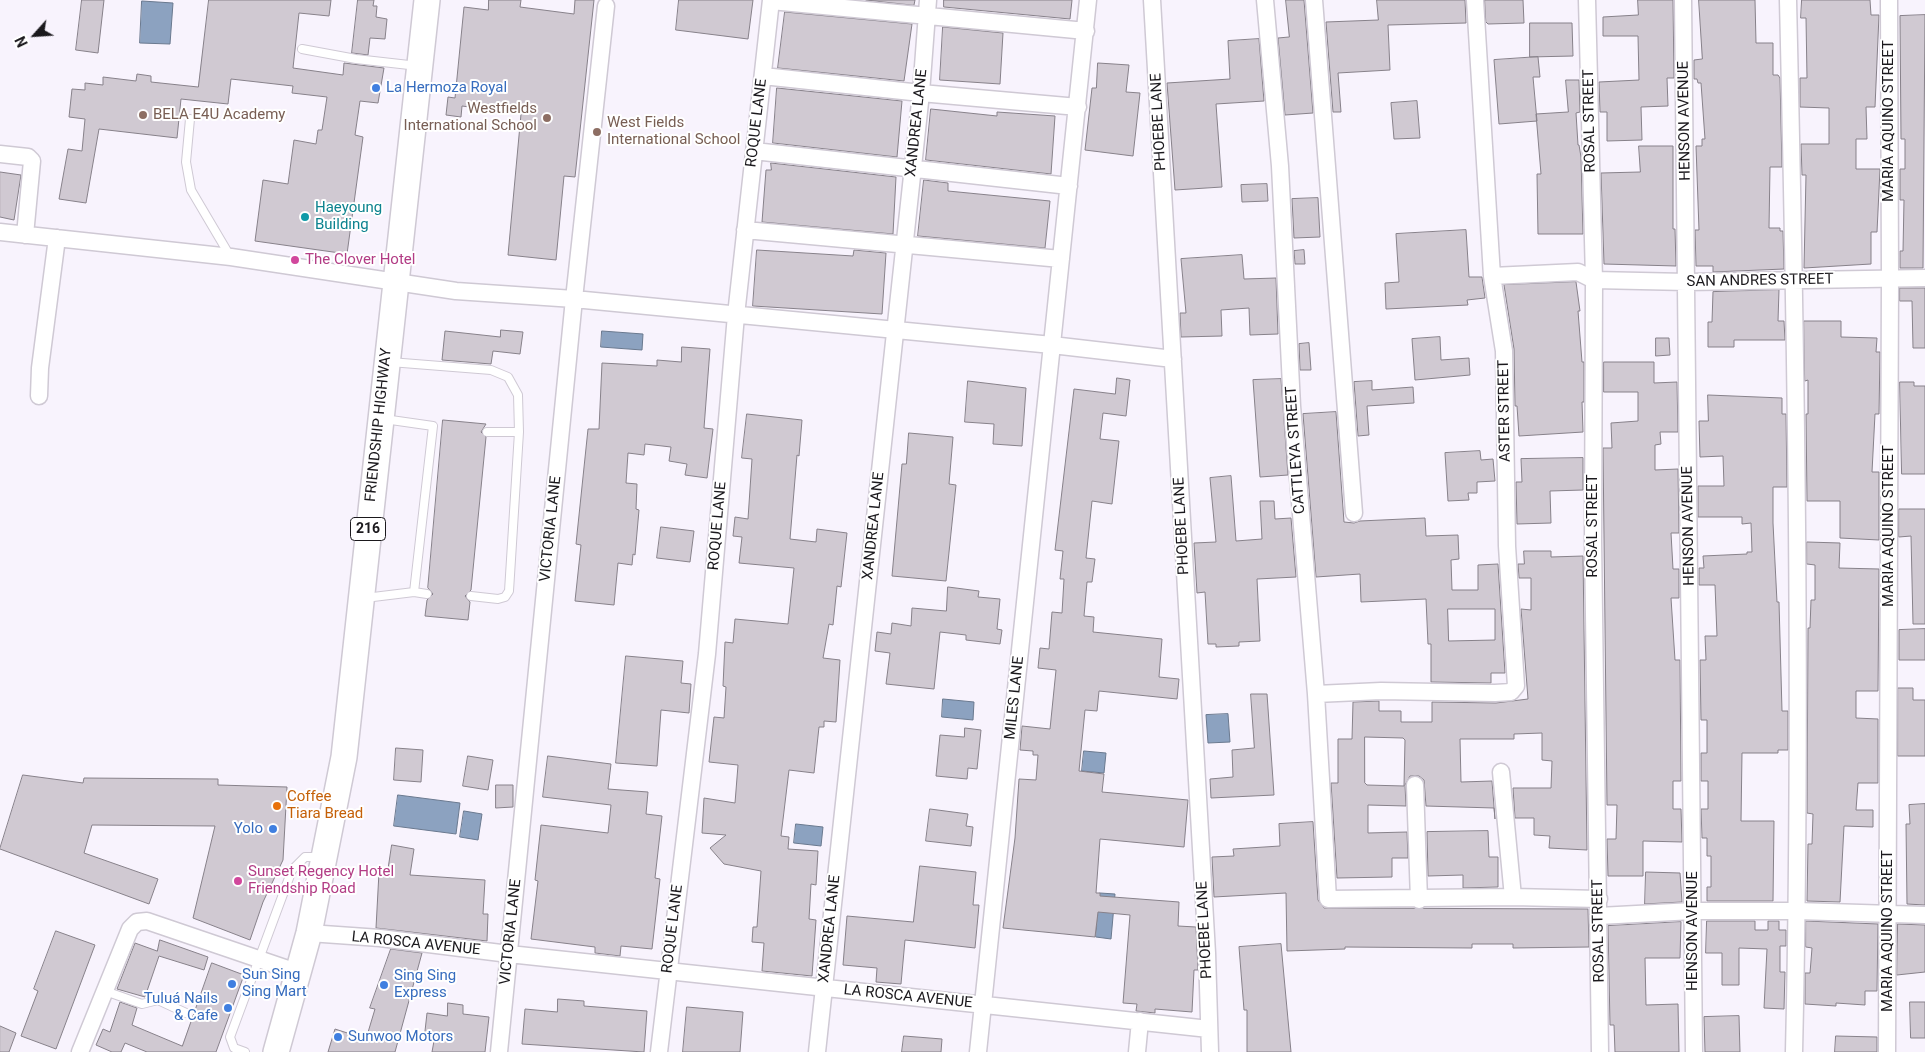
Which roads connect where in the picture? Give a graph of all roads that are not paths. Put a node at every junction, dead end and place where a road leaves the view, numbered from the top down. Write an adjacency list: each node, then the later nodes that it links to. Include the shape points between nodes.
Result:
1 (427, 0): 16 (main road, FRIENDSHIP HIGHWAY / 216)
2 (771, 0): 13 (street); 17 (street, ROQUE LANE)
3 (1088, 0): 14 (street, MILES LANE)
4 (1152, 0): 43 (street, PHOEBE LANE)
5 (1265, 0): 56 (street, CATTLEYA STREET, via 1280,166 1292,406)
6 (1314, 0): 51 (street)
7 (1475, 0): 32 (street, ASTER STREET)
8 (1587, 0): 35 (street, ROSAL STREET)
9 (1683, 0): 37 (street, HENSON AVENUE)
10 (1788, 0): 36 (street)
11 (1889, 0): 34 (street, MARIA AQUINO STREET)
12 (606, 6): 39 (street, VICTORIA LANE)
13 (927, 7): 14 (street); 18 (street, XANDREA LANE)
14 (1086, 31): 19 (street, MILES LANE)
15 (302, 49): 16 (lane)
16 (420, 66): 38 (main road, FRIENDSHIP HIGHWAY / 216)
17 (762, 76): 18 (street); 21 (street, ROQUE LANE)
18 (921, 93): 19 (street); 23 (street, XANDREA LANE)
19 (1078, 107): 24 (street, MILES LANE)
20 (190, 119): 30 (lane, via 186,162 191,190)
21 (754, 151): 23 (street); 25 (street, ROQUE LANE)
22 (0, 154): 27 (street, via 28,157 32,161)
23 (913, 170): 24 (street); 29 (street, XANDREA LANE)
24 (1069, 186): 31 (street, MILES LANE)
25 (745, 230): 29 (street); 40 (street, ROQUE LANE)
26 (0, 232): 27 (street)
27 (25, 235): 28 (street)
28 (58, 238): 30 (street); 45 (street, via 40,368)
29 (905, 245): 31 (street); 41 (street, XANDREA LANE)
30 (231, 257): 38 (street)
31 (1061, 259): 42 (street, MILES LANE)
32 (1492, 276): 35 (street, SAN ANDRES STREET, via 1578,272); 56 (street, ASTER STREET, via 1504,351 1507,546 1516,686 1511,692 1495,693 1381,691)
33 (1925, 278): 34 (street, SAN ANDRES STREET)
34 (1890, 279): 36 (street, SAN ANDRES STREET); 66 (street, MARIA AQUINO STREET)
35 (1594, 280): 37 (street, SAN ANDRES STREET); 61 (street, ROSAL STREET, via 1593,541)
36 (1794, 281): 37 (street, SAN ANDRES STREET); 64 (street)
37 (1687, 282): 63 (street, HENSON AVENUE)
38 (394, 283): 39 (street); 44 (main road, FRIENDSHIP HIGHWAY / 216)
39 (574, 299): 40 (street); 69 (street, VICTORIA LANE)
40 (736, 315): 41 (street); 71 (street, ROQUE LANE, via 707,654)
41 (896, 330): 42 (street); 73 (street, XANDREA LANE)
42 (1052, 345): 43 (street); 75 (street, MILES LANE)
43 (1173, 359): 78 (street, PHOEBE LANE)
44 (386, 362): 46 (main road, FRIENDSHIP HIGHWAY / 216); 50 (lane, via 491,370 508,377 518,395)
45 (40, 396)
46 (381, 418): 47 (lane); 55 (main road, FRIENDSHIP HIGHWAY / 216)
47 (433, 426): 48 (lane); 52 (lane)
48 (442, 428)
49 (487, 432): 50 (lane)
50 (520, 432): 54 (lane, via 509,591 498,599)
51 (1354, 513)
52 (414, 592): 53 (lane); 55 (lane)
53 (427, 594)
54 (471, 596)
55 (360, 599): 59 (main road, FRIENDSHIP HIGHWAY / 216, via 344,756)
56 (1316, 694): 62 (street, CATTLEYA STREET, via 1328,899)
57 (1501, 772): 60 (street)
58 (1414, 785): 62 (street)
59 (326, 857): 68 (main road, FRIENDSHIP HIGHWAY / 216); 70 (lane, via 305,857 292,870)
60 (1513, 897): 61 (street); 62 (street)
61 (1599, 899): 65 (street, ROSAL STREET)
62 (1419, 900)
63 (1693, 911): 64 (street); 65 (street); 89 (street, HENSON AVENUE)
64 (1798, 911): 66 (street); 90 (street)
65 (1599, 916): 88 (street, ROSAL STREET)
66 (1888, 916): 67 (street); 91 (street, MARIA AQUINO STREET)
67 (1925, 916)
68 (309, 933): 69 (street, LA ROSCA AVENUE); 72 (main road, FRIENDSHIP HIGHWAY / 216)
69 (509, 954): 71 (street, LA ROSCA AVENUE); 82 (street, VICTORIA LANE)
70 (260, 960): 72 (street); 74 (street, via 146,922 137,922 130,929); 80 (lane, via 230,1037 234,1048)
71 (668, 971): 73 (street, LA ROSCA AVENUE); 83 (street, ROQUE LANE)
72 (296, 975): 81 (main road, FRIENDSHIP HIGHWAY / 216)
73 (824, 988): 75 (street, LA ROSCA AVENUE); 84 (street, XANDREA LANE)
74 (105, 991): 76 (lane, via 142,1004 158,1000); 79 (street)
75 (983, 1005): 77 (street, LA ROSCA AVENUE); 85 (street, MILES LANE)
76 (186, 1013)
77 (1140, 1022): 78 (street, LA ROSCA AVENUE); 86 (street)
78 (1209, 1029): 87 (street, PHOEBE LANE)
79 (80, 1052)
80 (245, 1052)
81 (276, 1052)
82 (499, 1052)
83 (659, 1052)
84 (817, 1052)
85 (978, 1052)
86 (1137, 1052)
87 (1210, 1052)
88 (1600, 1052)
89 (1694, 1052)
90 (1794, 1052)
91 (1887, 1052)

